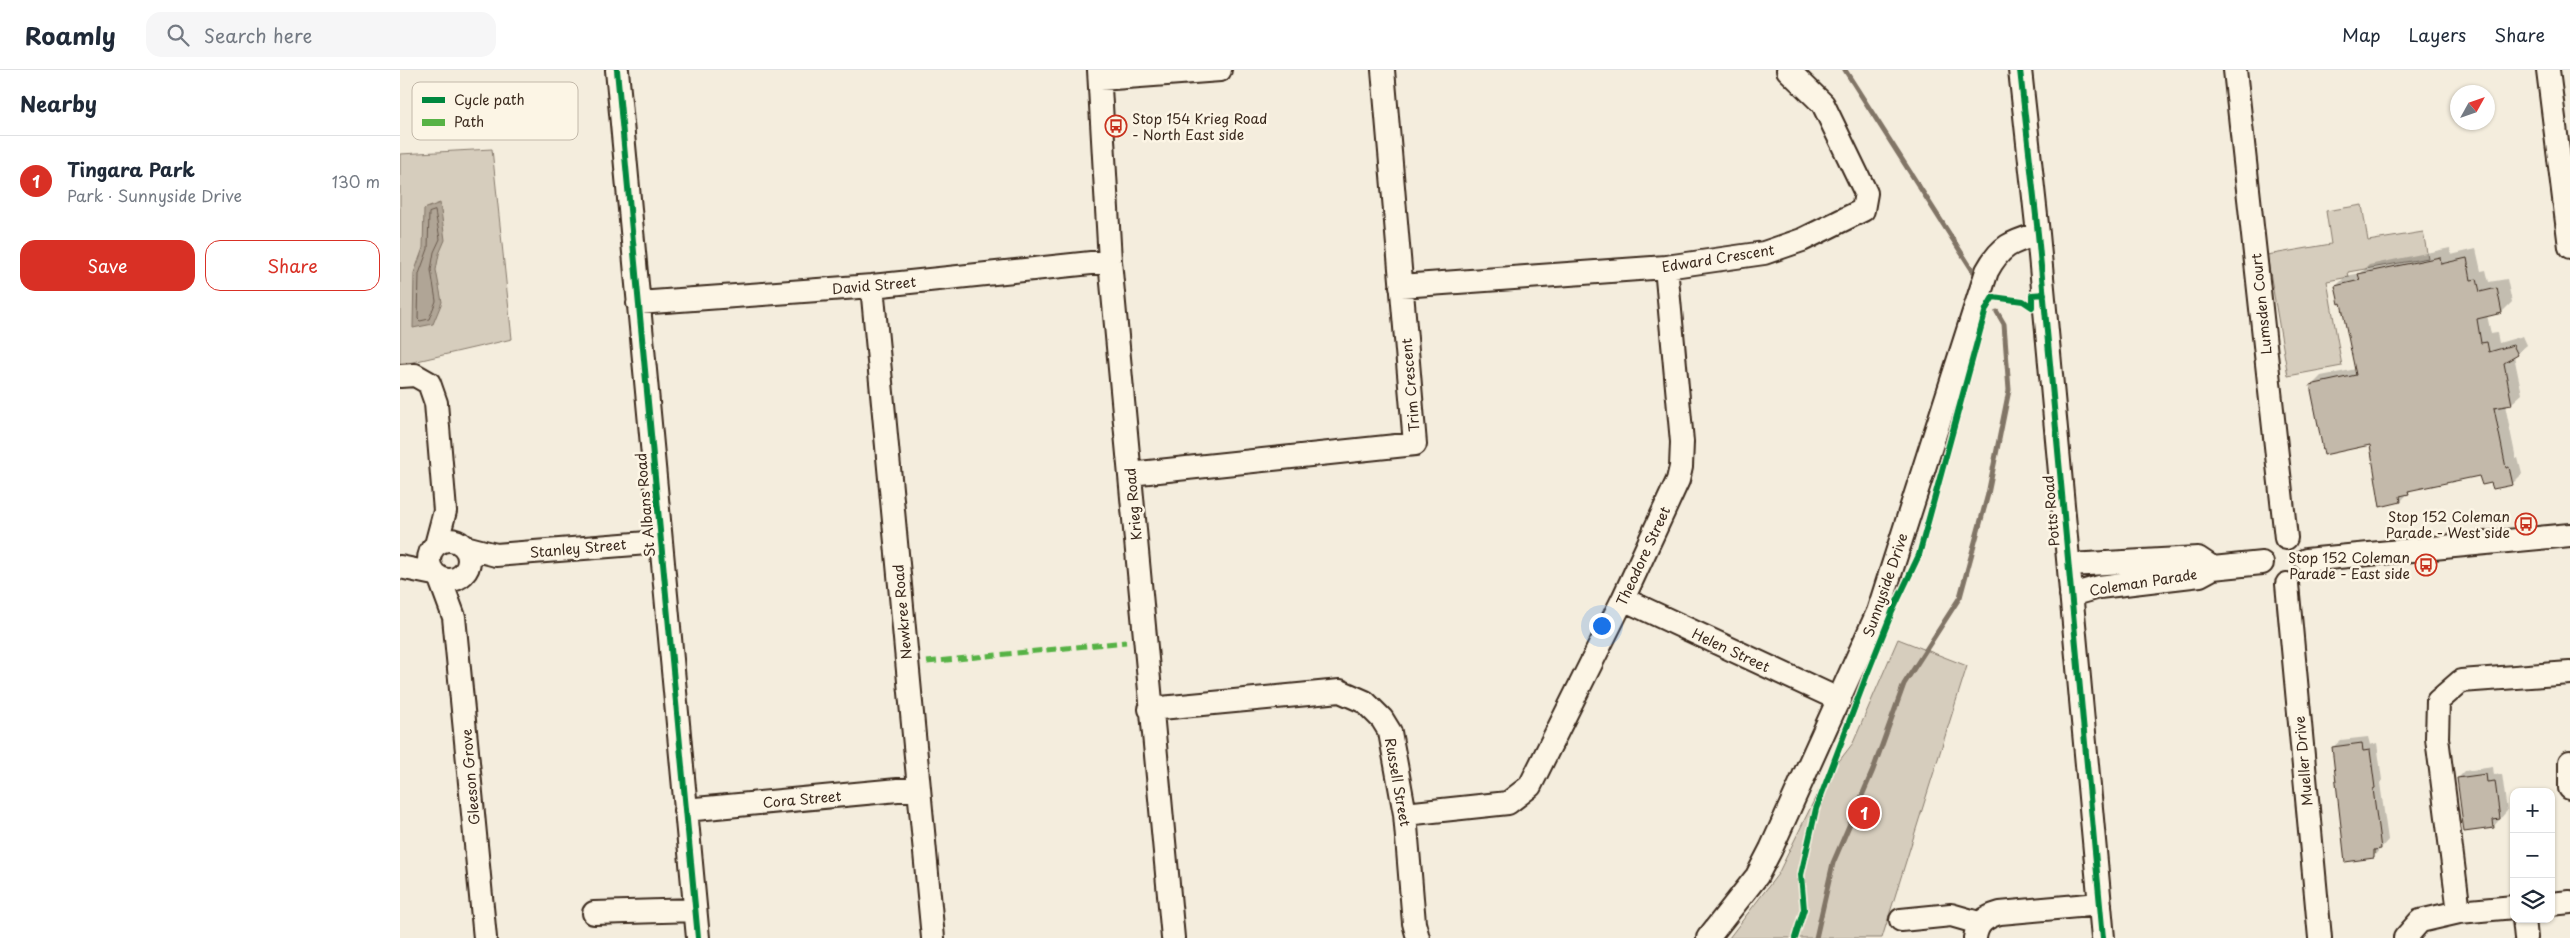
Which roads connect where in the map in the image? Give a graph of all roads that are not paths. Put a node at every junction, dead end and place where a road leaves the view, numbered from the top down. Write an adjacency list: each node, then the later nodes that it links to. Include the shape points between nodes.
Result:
1 (617, 70): 15 (street, St Albans Road)
2 (1220, 70): 7 (street)
3 (1383, 70): 14 (street, Trim Crescent)
4 (1788, 70): 12 (street, Edward Crescent, via 1822,104 1866,193 1863,210 1802,240 1764,253)
5 (2235, 70): 20 (street, Lumsden Court)
6 (2548, 70): 10 (street)
7 (1100, 74): 11 (street, Krieg Road)
8 (2021, 74): 9 (street, Potts Road)
9 (2038, 234): 28 (street, Potts Road); 37 (street, Sunnyside Drive, via 2009,243 1986,271 1878,612)
10 (2570, 246)
11 (1110, 261): 13 (street, David Street); 17 (street, Krieg Road)
12 (1666, 268): 14 (street, Edward Crescent); 34 (street, Theodore Street, via 1682,442 1681,468)
13 (872, 286): 15 (street, David Street); 40 (street, Newkree Road)
14 (1401, 286): 17 (street, Trim Crescent, via 1415,444)
15 (638, 304): 21 (street, St Albans Road)
16 (400, 376): 18 (street, via 419,376 432,389 436,403)
17 (1130, 474): 38 (street, Krieg Road)
18 (444, 511): 22 (street); 23 (street)
19 (2570, 535): 25 (street)
20 (2286, 538): 25 (street, via 2301,547); 26 (street, via 2269,544)
21 (660, 542): 24 (street, Stanley Street); 42 (street, St Albans Road)
22 (462, 545): 23 (street, via 451,540); 24 (street, Stanley Street); 30 (street, via 469,555)
23 (433, 548): 27 (street); 31 (street, via 430,566)
24 (496, 555): 30 (street, Stanley Street)
25 (2306, 560): 32 (street, via 2304,571)
26 (2262, 563): 29 (street, Coleman Parade); 32 (street, via 2266,576)
27 (400, 565): 31 (street)
28 (2069, 565): 29 (street, Coleman Parade, via 2198,558); 33 (street, Potts Road)
29 (2213, 568): 33 (street, Coleman Parade, via 2200,575 2100,587)
30 (465, 573): 31 (street, via 448,581); 35 (street, Gleeson Grove)
31 (437, 576): 35 (street, Gleeson Grove)
32 (2286, 584): 61 (street, Mueller Drive)
33 (2072, 595): 45 (street, Potts Road)
34 (1623, 599): 37 (street, Helen Street); 43 (street, Theodore Street, via 1530,786 1508,803)
35 (454, 617): 54 (street, Gleeson Grove)
36 (2570, 672): 49 (street, via 2461,681 2438,701 2437,738)
37 (1840, 700): 59 (street, Sunnyside Drive, via 1771,849 1756,876)
38 (1150, 709): 43 (street, Russell Street, via 1340,691 1353,696 1365,702 1390,732); 57 (street, Krieg Road)
39 (2570, 762): 41 (street)
40 (919, 788): 42 (street, Cora Street); 56 (street, Newkree Road)
41 (2570, 788)
42 (685, 810): 48 (street, St Albans Road)
43 (1405, 814): 58 (street, Russell Street)
44 (2570, 902): 46 (street)
45 (2100, 904): 53 (street, via 2000,913 1988,916); 60 (street, Potts Road)
46 (2555, 904)
47 (2510, 907): 49 (street)
48 (695, 910): 50 (street); 55 (street, St Albans Road)
49 (2459, 912): 62 (street, via 2420,921)
50 (594, 913)
51 (1901, 920): 53 (street, via 1950,915)
52 (2524, 923): 63 (street)
53 (1977, 931)
54 (484, 938)
55 (698, 938)
56 (933, 938)
57 (1173, 938)
58 (1418, 938)
59 (1708, 938)
60 (2103, 938)
61 (2320, 938)
62 (2405, 938)
63 (2526, 938)

